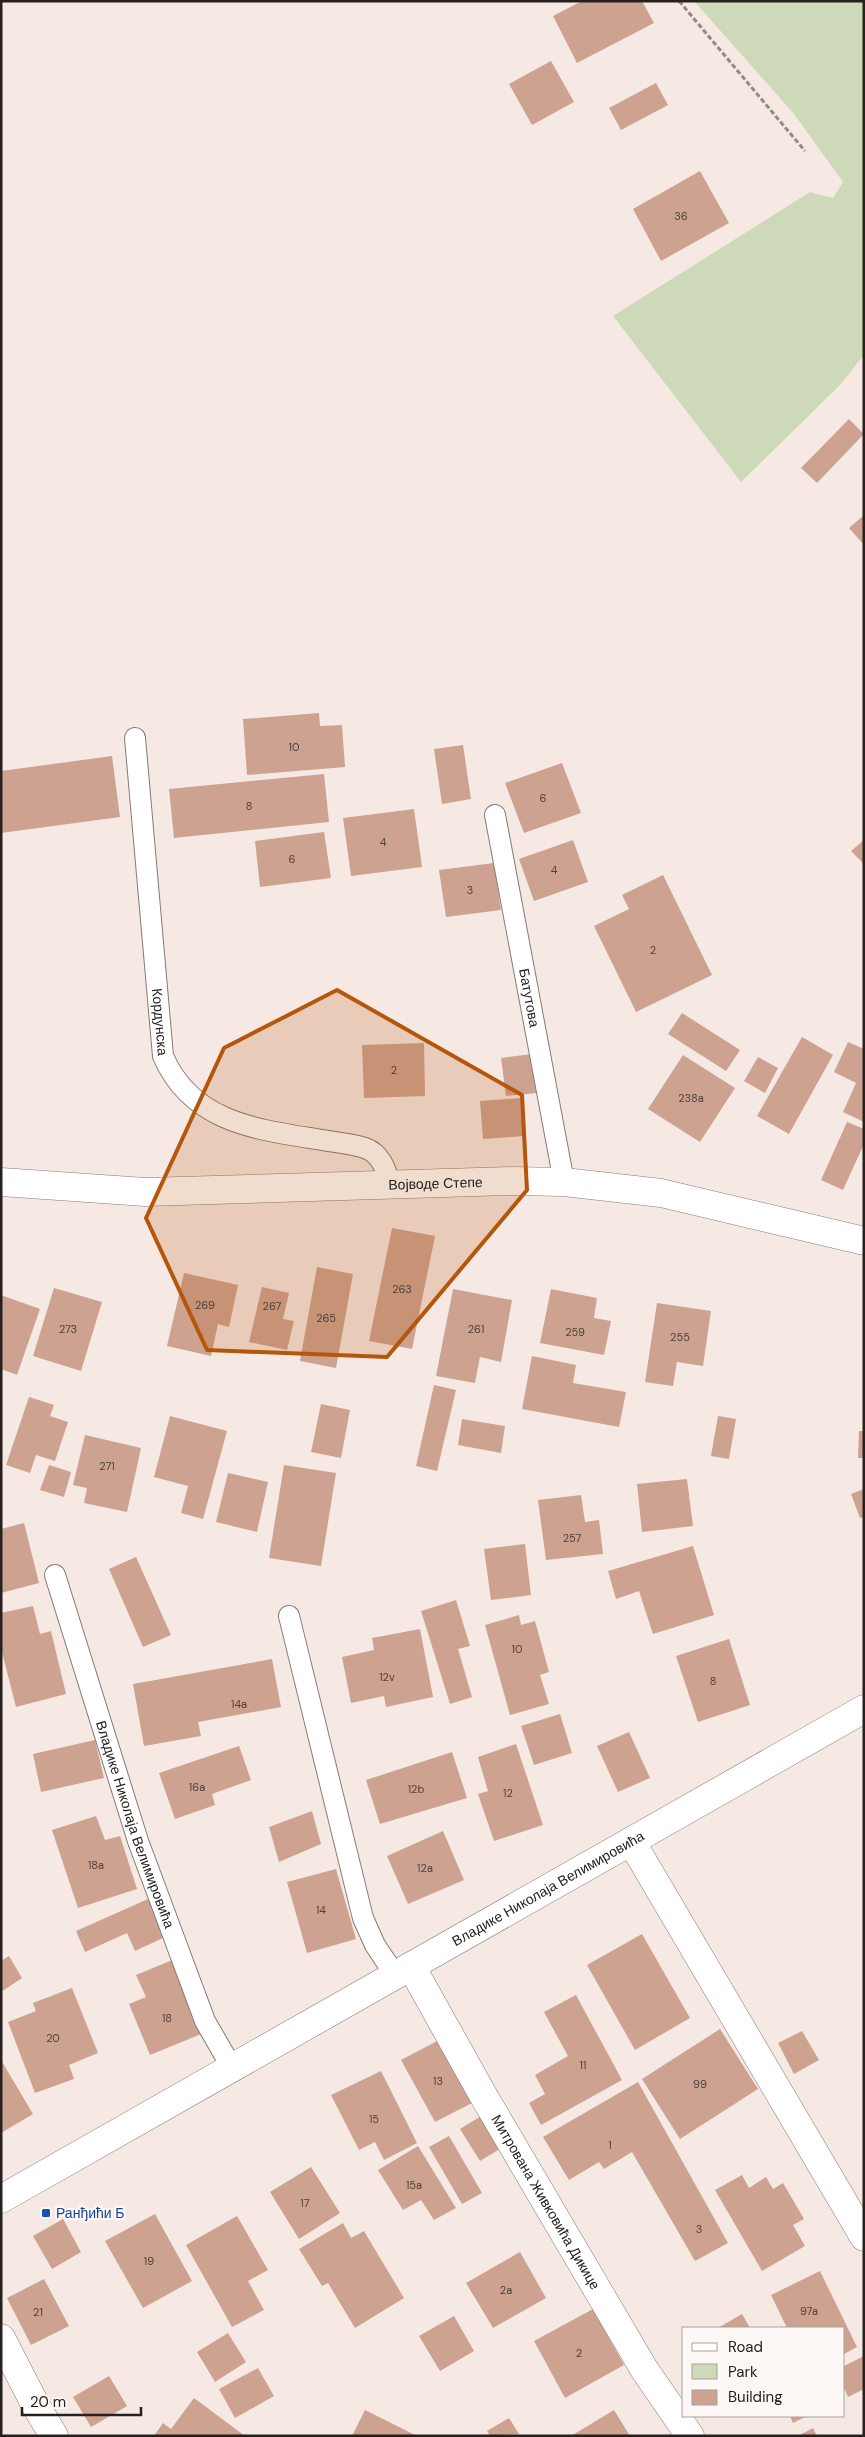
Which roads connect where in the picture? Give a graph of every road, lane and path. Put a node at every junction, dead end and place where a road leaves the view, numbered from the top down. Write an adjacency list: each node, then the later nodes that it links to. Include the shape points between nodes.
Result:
1 (679, 1): 2 (path)
2 (805, 151)
3 (135, 738): 7 (lane, Кордунска, via 163,1056 169,1070 188,1096 215,1113 282,1134 366,1148 381,1160 388,1172)
4 (495, 815): 6 (lane, Батутова)
5 (1, 1182): 7 (street, Војводе Степе, via 145,1192)
6 (564, 1182): 7 (street, Војводе Степе); 8 (street, Војводе Степе, via 661,1193)
7 (389, 1184)
8 (864, 1241)
9 (55, 1575): 14 (lane, Владике Николаја Велимировића, via 138,1840 205,2020)
10 (289, 1616): 13 (lane, via 363,1918 375,1946)
11 (864, 1709): 12 (street, Владике Николаја Велимировића)
12 (631, 1841): 13 (street, Владике Николаја Велимировића); 16 (street)
13 (403, 1970): 14 (street, Владике Николаја Велимировића); 19 (street, Митрована Живковића Дикице, via 483,2095 644,2369)
14 (232, 2068): 15 (street, Владике Николаја Велимировића)
15 (1, 2199)
16 (864, 2237)
17 (1, 2338): 18 (street)
18 (54, 2436)
19 (690, 2436)

